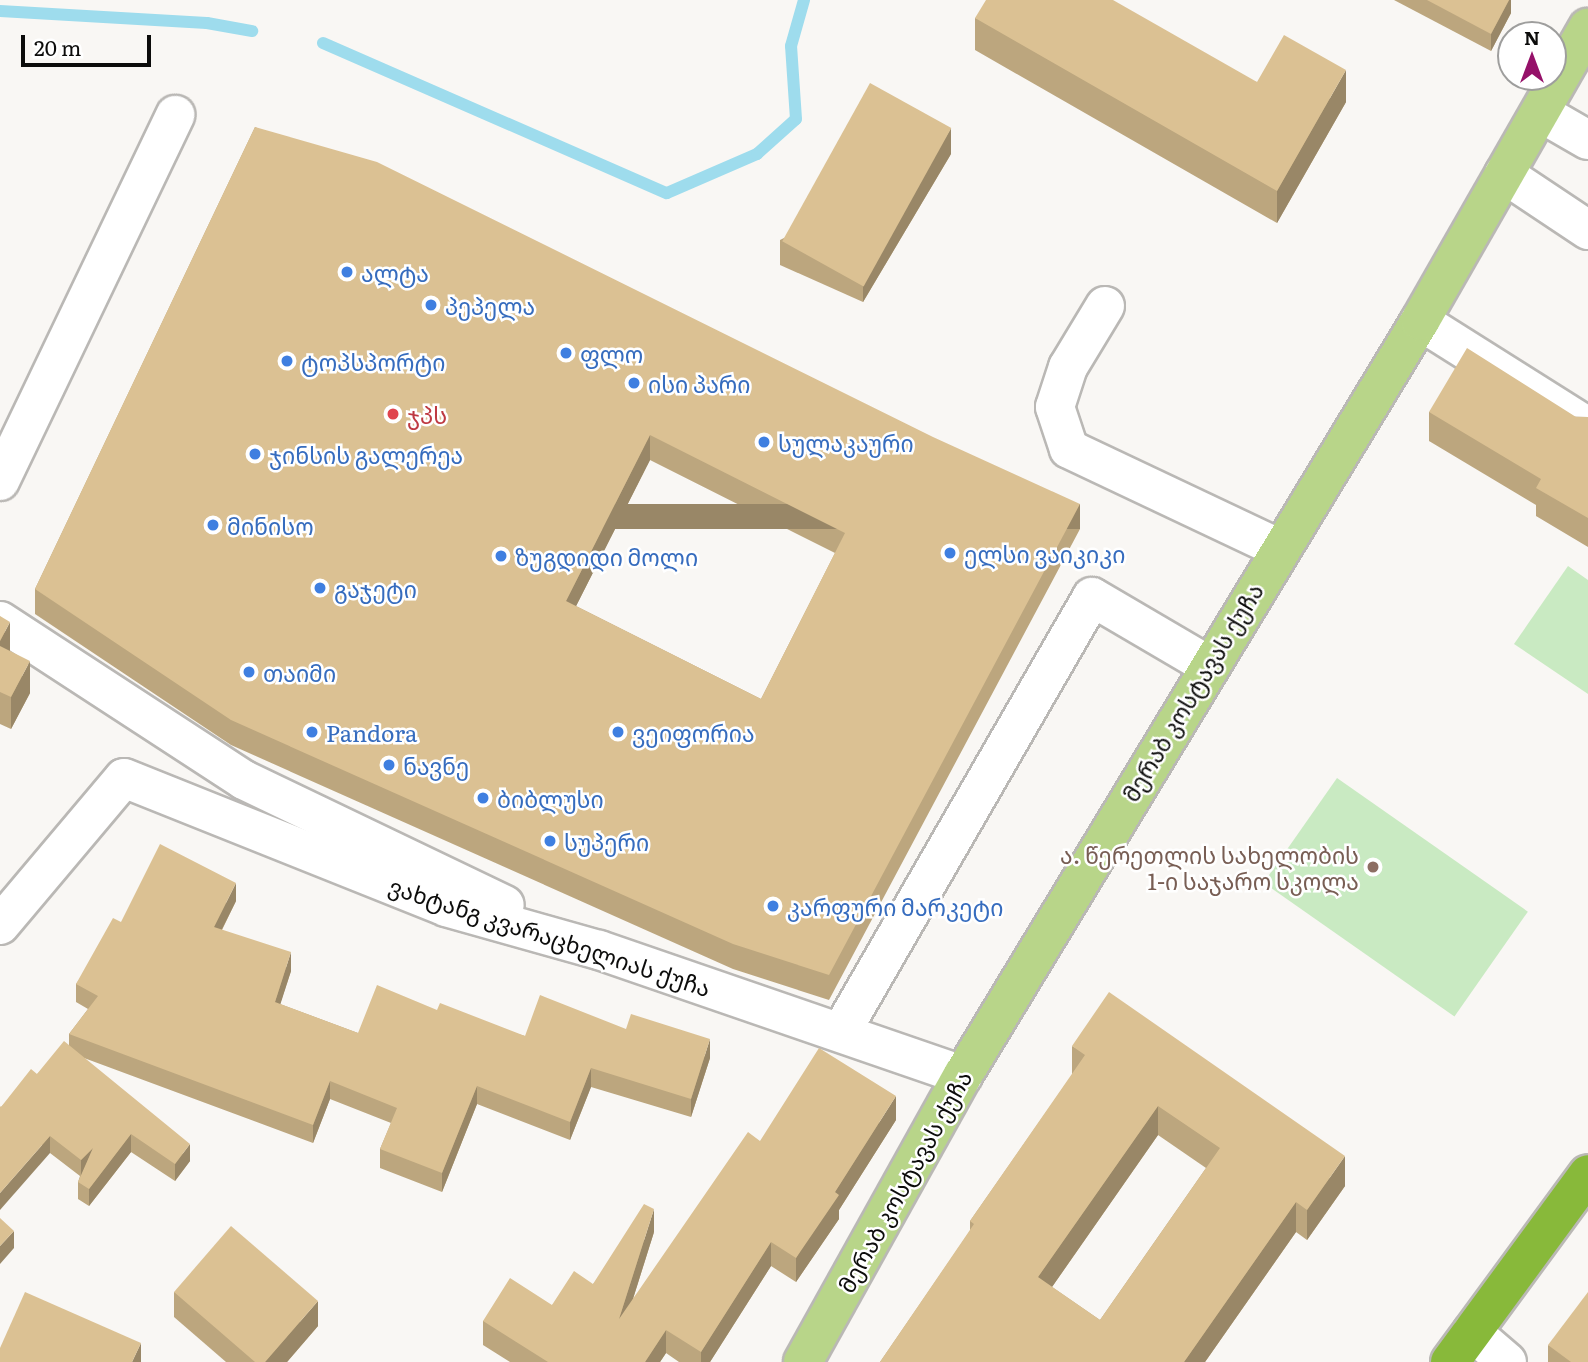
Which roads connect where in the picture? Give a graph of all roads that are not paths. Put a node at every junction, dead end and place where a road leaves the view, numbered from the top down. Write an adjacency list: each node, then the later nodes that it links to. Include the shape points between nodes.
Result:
1 (1588, 27): 2 (main road, მერაბ კოსტავას ქუჩა)
2 (1541, 113): 4 (street); 5 (main road, მერაბ კოსტავას ქუჩა)
3 (175, 115): 10 (street)
4 (1588, 140)
5 (1504, 174): 6 (street); 8 (main road, მერაბ კოსტავას ქუჩა)
6 (1588, 230)
7 (1105, 306): 11 (street, via 1068,367 1055,407 1069,449)
8 (1420, 321): 9 (street); 11 (main road, მერაბ კოსტავას ქუჩა)
9 (1588, 428)
10 (0, 481)
11 (1278, 548): 13 (main road, მერაბ კოსტავას ქუჩა)
12 (0, 621): 15 (street, via 244,780)
13 (1208, 665): 16 (street, via 1092,597); 17 (main road, მერაბ კოსტავას ქუჩა)
14 (0, 925): 15 (street, ვახტანგ კვარაცხელიას ქუჩა, via 124,778 446,907)
15 (599, 950): 16 (street, ვახტანგ კვარაცხელიას ქუჩა)
16 (841, 1032): 17 (street, ვახტანგ კვარაცხელიას ქუჩა)
17 (963, 1075): 20 (main road, მერაბ კოსტავას ქუჩა)
18 (1588, 1174): 19 (highway)
19 (1472, 1332): 21 (highway); 22 (street)
20 (803, 1362)
21 (1450, 1362)
22 (1507, 1362)

